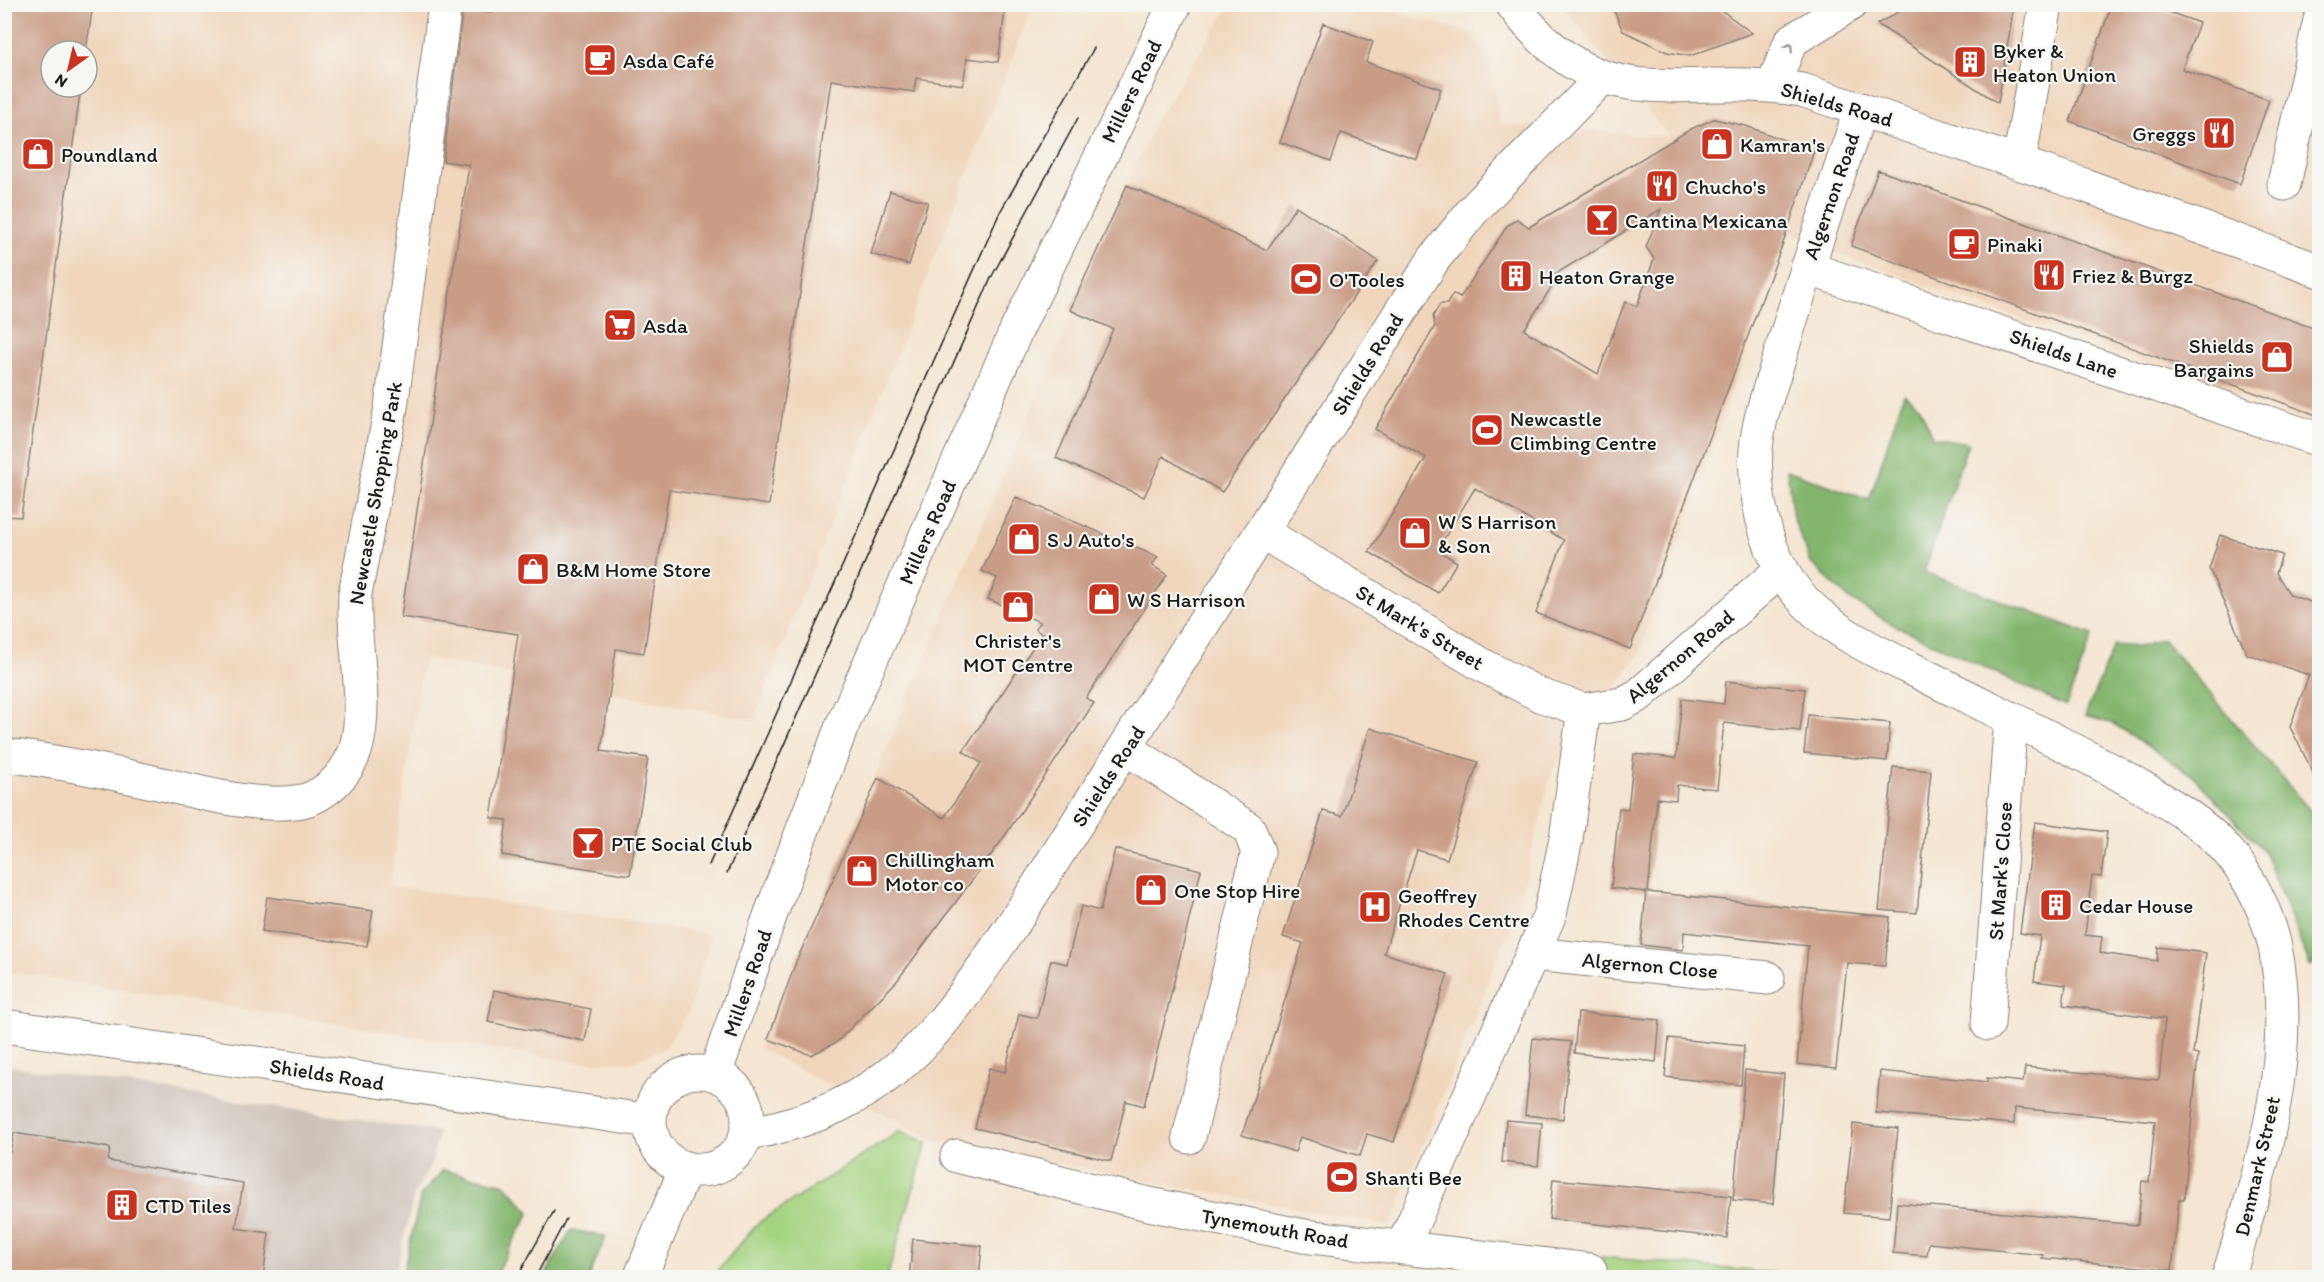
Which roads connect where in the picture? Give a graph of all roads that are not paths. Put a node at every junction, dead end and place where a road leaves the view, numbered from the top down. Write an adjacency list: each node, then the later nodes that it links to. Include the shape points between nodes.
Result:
1 (445, 4): 21 (street, Newcastle Shopping Park, via 391,407 355,594 359,726 348,766 320,794 282,803 188,790)
2 (1174, 4): 26 (street, Millers Road, via 1016,331 842,726)
3 (1512, 4): 8 (street, via 1546,44 1581,68)
4 (1851, 4): 6 (street)
5 (2046, 4): 11 (street)
6 (1810, 13): 9 (street, one-way to 6, via 1791,41)
7 (2319, 20): 12 (street)
8 (1603, 76): 9 (street, Shields Road, via 1664,88); 16 (street, Shields Road, via 1475,208 1434,259)
9 (1773, 86): 10 (street, Shields Road, via 1802,90)
10 (1861, 109): 11 (street, Shields Road); 13 (street, Algernon Road)
11 (2019, 163): 14 (street, Shields Road)
12 (2284, 184)
13 (1807, 268): 15 (street, Shields Lane); 17 (street, Algernon Road, via 1761,419 1756,448 1760,504)
14 (2319, 271)
15 (2319, 440)
16 (1262, 532): 18 (street, St Mark's Street, via 1484,666 1542,696); 20 (street, Shields Road)
17 (1782, 569): 18 (street, Algernon Road, via 1639,695 1622,704); 19 (street, Denmark Street, via 1808,604 1831,624 1895,661)
18 (1584, 710): 22 (street, via 1558,887)
19 (2012, 718): 24 (street, St Mark's Close); 35 (street, Denmark Street, via 2109,767 2201,825 2227,850 2254,893 2274,945 2280,986 2280,1054 2254,1194)
20 (1126, 748): 28 (street, Shields Road, via 973,984 921,1048 892,1074 820,1116); 29 (street, via 1249,829 1258,852)
21 (4, 755)
22 (1533, 954): 23 (street, Algernon Close); 32 (street)
23 (1768, 978)
24 (1988, 1024)
25 (4, 1026): 27 (street, Shields Road)
26 (715, 1074): 27 (street, via 685,1074 673,1080 658,1095); 28 (street, via 730,1082 741,1095 747,1108)
27 (650, 1121): 31 (street, via 656,1146)
28 (746, 1134): 31 (street, via 734,1157 724,1164 713,1169)
29 (1189, 1137)
30 (957, 1156): 32 (street, Tynemouth Road, via 1155,1206 1304,1236)
31 (686, 1168): 33 (street)
32 (1402, 1248): 34 (street, Tynemouth Road, via 1590,1270)
33 (640, 1278)
34 (1589, 1278)
35 (2228, 1278)

